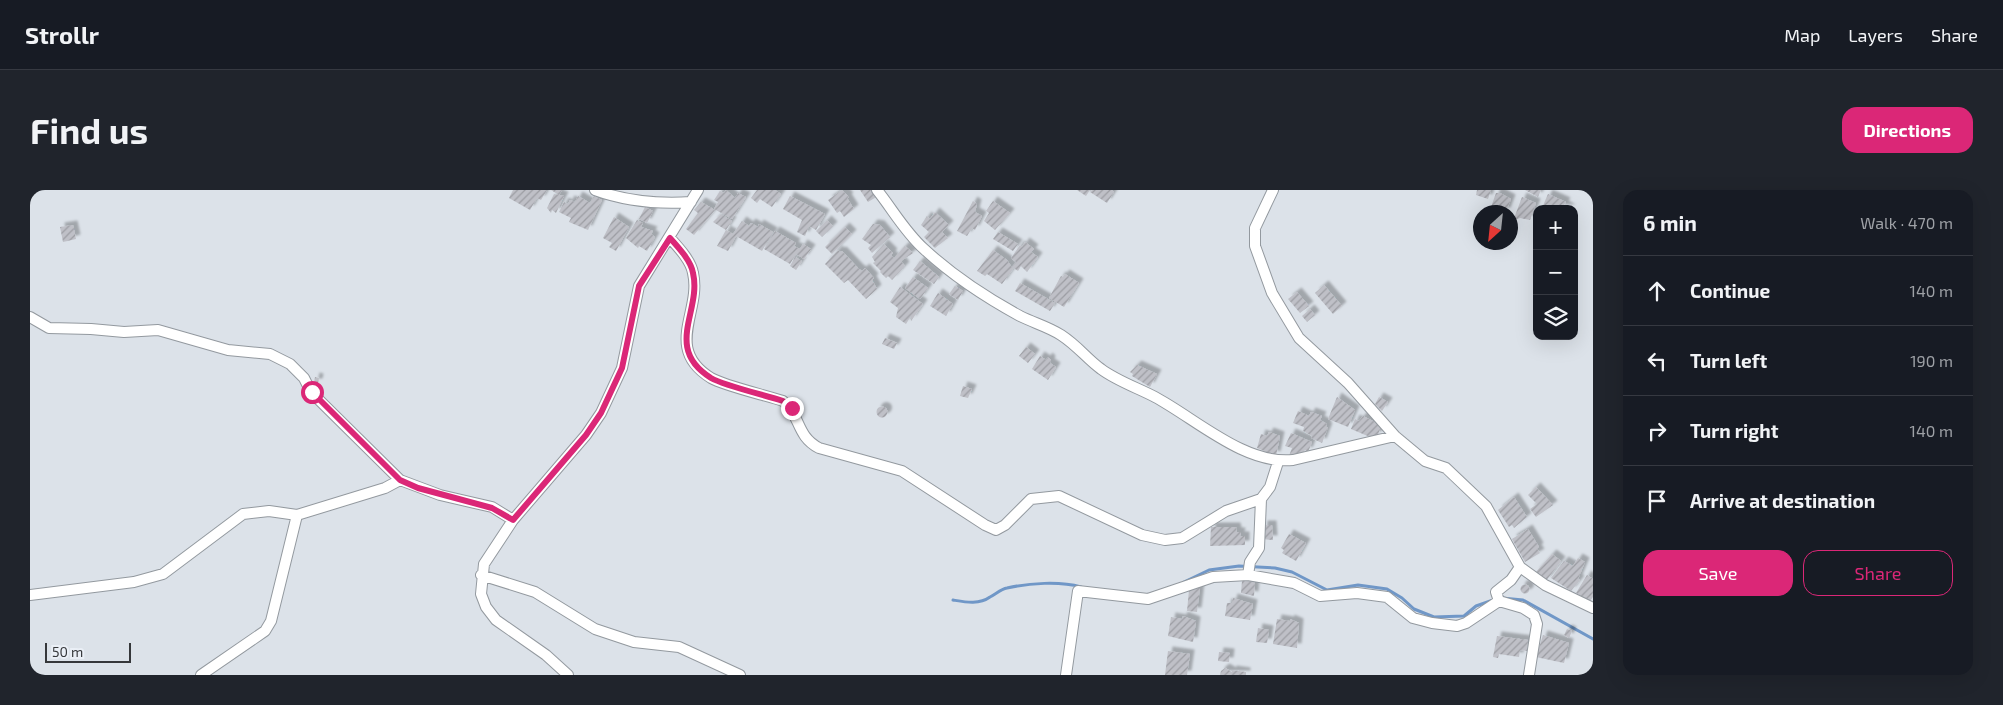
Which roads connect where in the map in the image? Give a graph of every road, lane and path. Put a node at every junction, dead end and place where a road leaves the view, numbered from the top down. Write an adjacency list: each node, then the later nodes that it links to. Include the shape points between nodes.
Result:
1 (595, 190): 5 (street, via 620,198)
2 (698, 190): 5 (street)
3 (877, 190): 9 (street, via 904,228 957,275 1020,316 1059,333 1102,370 1156,397 1219,437)
4 (1274, 190): 8 (street, via 1255,228 1255,246 1272,294 1299,338 1348,383)
5 (691, 202): 6 (street)
6 (670, 238): 11 (street, via 693,271 695,285 686,345 698,367 712,378 783,401 792,408 808,443 902,471 984,525 996,530 1031,499 1059,496 1142,535 1165,540 1182,538 1226,512); 13 (street, via 639,286 622,368 601,413)
7 (30, 317): 10 (street, via 49,328 124,332 158,330 228,350 270,354 290,364 312,392)
8 (1395, 436): 9 (street, via 1327,454); 14 (street, via 1425,461 1446,468 1486,506)
9 (1278, 462): 11 (street, via 1270,488)
10 (400, 480): 12 (street, via 385,488); 13 (street, via 492,508)
11 (1261, 499): 15 (street, via 1258,548)
12 (297, 515): 17 (street, via 269,511 243,514 162,574 134,582); 20 (street, via 271,621 265,631)
13 (513, 520): 16 (street, via 489,553)
14 (1520, 567): 18 (street, via 1511,580 1496,592); 19 (street, via 1545,585)
15 (1249, 569): 18 (street, via 1294,583 1320,596 1357,593 1387,597 1413,618 1457,626 1466,623); 23 (street, via 1213,576 1148,599 1078,591)
16 (481, 575): 21 (street, via 481,594 496,620 546,655); 22 (street, via 535,592 595,629 634,642 679,647)
17 (30, 595)
18 (1498, 598): 24 (street, via 1534,615 1537,624)
19 (1593, 608)
20 (201, 675)
21 (568, 675)
22 (740, 675)
23 (1066, 675)
24 (1529, 675)

